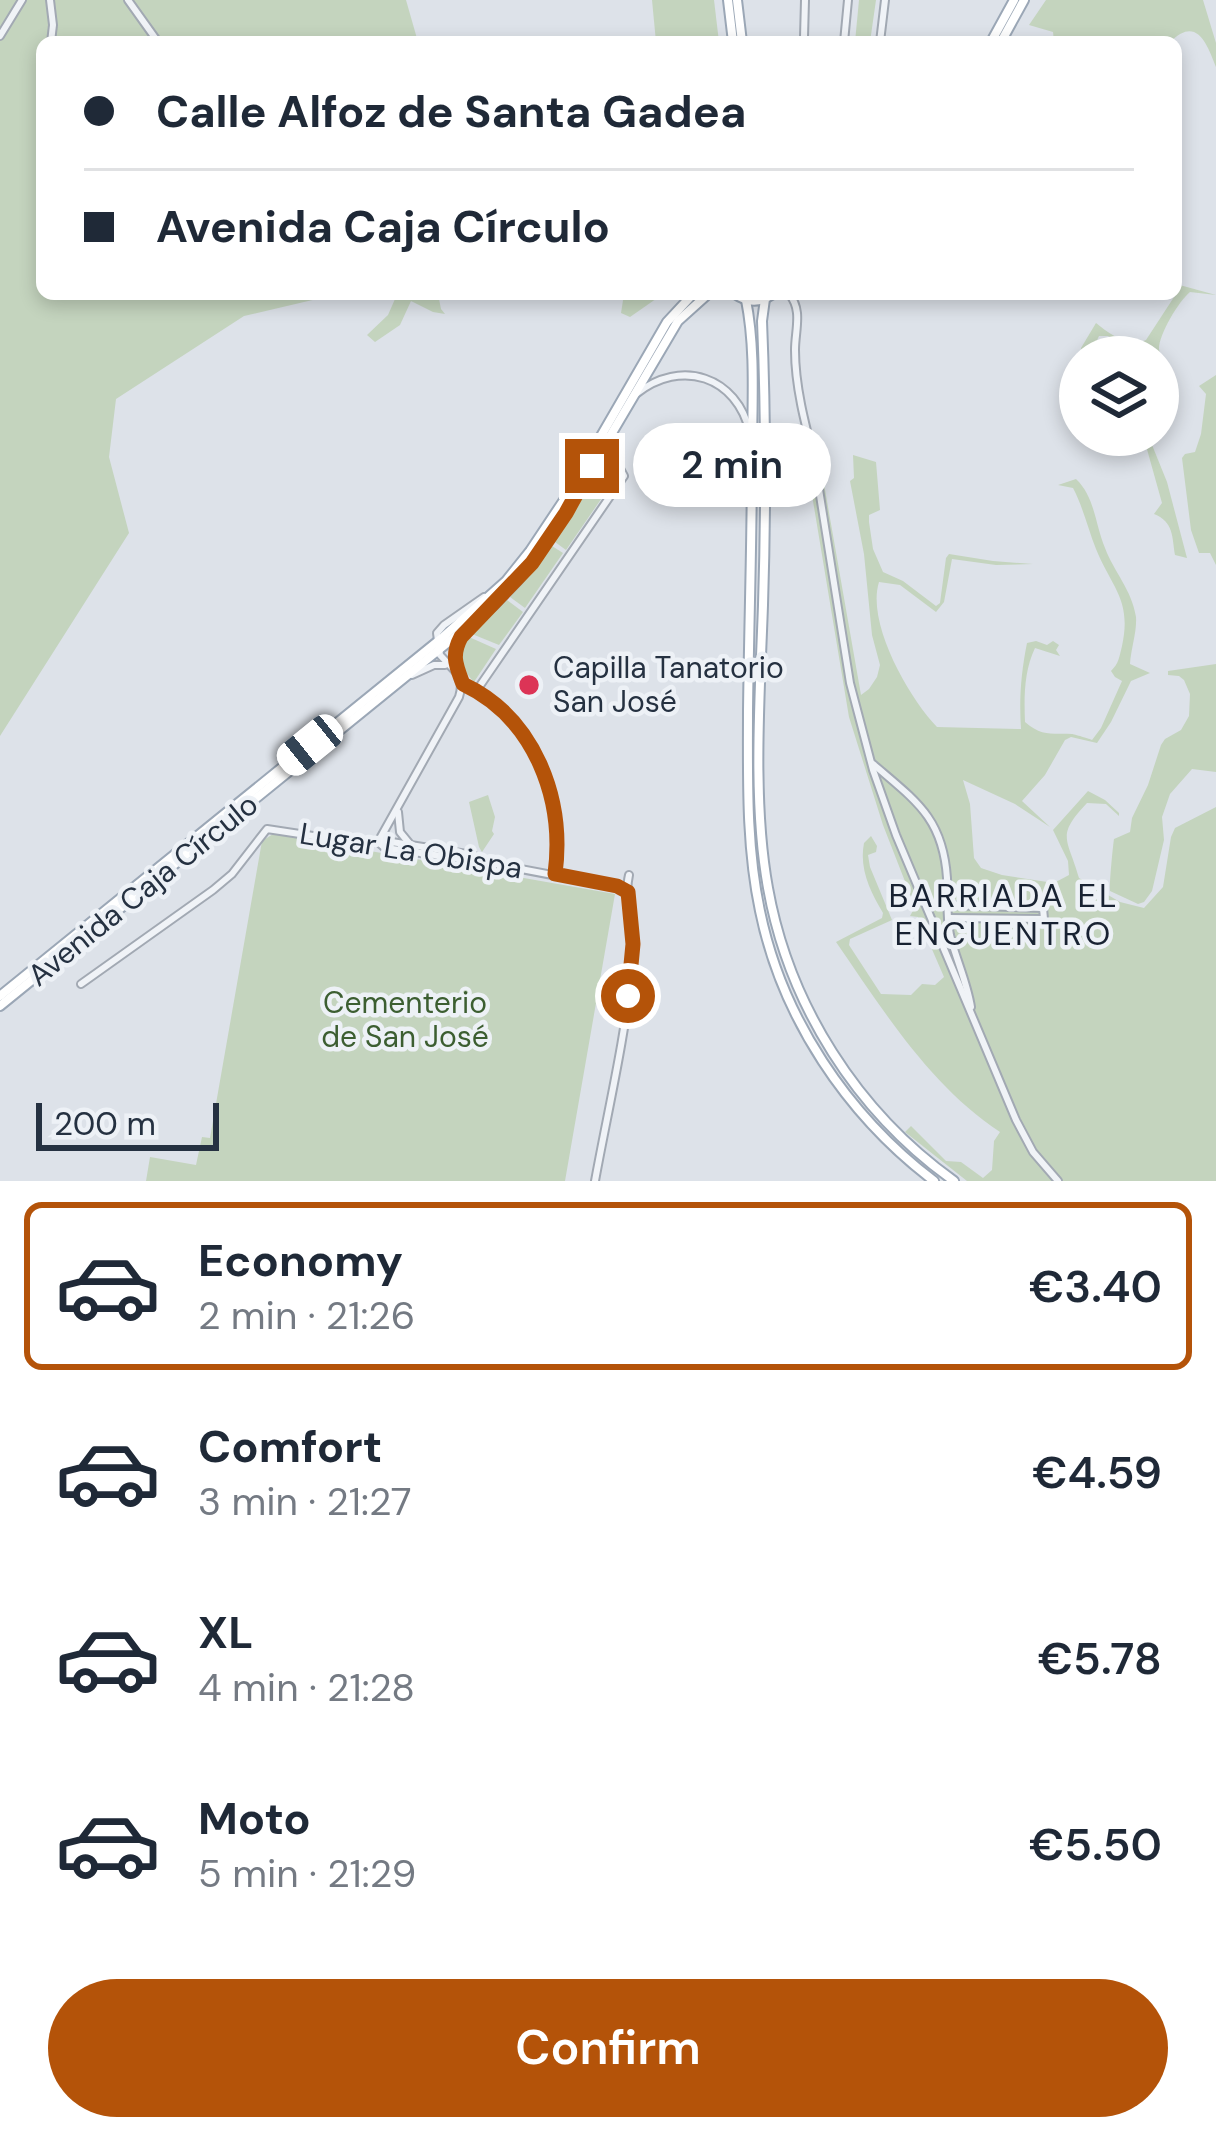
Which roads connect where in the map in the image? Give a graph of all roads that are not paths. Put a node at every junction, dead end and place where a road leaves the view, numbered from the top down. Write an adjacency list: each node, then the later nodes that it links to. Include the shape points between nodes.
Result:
1 (22, 0): 10 (street)
2 (50, 0): 11 (street)
3 (128, 0): 12 (street)
4 (732, 0): 13 (main road)
5 (805, 0): 14 (street)
6 (848, 0): 15 (street)
7 (886, 0): 16 (street)
8 (1014, 0): 17 (main road)
9 (1024, 0): 18 (main road)
10 (0, 36)
11 (52, 36)
12 (154, 36)
13 (736, 36)
14 (804, 36)
15 (845, 36)
16 (881, 36)
17 (994, 36)
18 (1003, 36)
19 (687, 300): 28 (main road, Avenida Caja Círculo, via 552,520 506,581)
20 (701, 300): 24 (main road, Avenida Caja Círculo, via 681,318)
21 (746, 300): 26 (main road)
22 (768, 300): 51 (main road, via 760,746 766,879 802,998 842,1067 895,1131)
23 (793, 300): 33 (street, via 805,421)
24 (633, 397): 25 (main road, Avenida Caja Círculo); 26 (street, via 678,376 726,388 748,423)
25 (604, 447): 27 (main road, Avenida Caja Círculo, via 542,550); 32 (street, via 624,476)
26 (752, 492): 50 (main road, via 748,790 759,908 811,1043 857,1109)
27 (485, 613): 28 (main road, Avenida Caja Círculo); 29 (street, via 461,637)
28 (435, 647): 29 (street); 30 (main road, Avenida Caja Círculo); 46 (main road, Avenida Caja Círculo)
29 (451, 664): 30 (street); 31 (street)
30 (409, 676): 47 (main road, Avenida Caja Círculo)
31 (461, 680): 32 (street); 34 (street, via 457,704)
32 (477, 691): 37 (street, via 519,728 539,763 554,804)
33 (870, 762): 43 (street, via 934,823 945,850); 48 (street)
34 (399, 807): 35 (street); 36 (street, via 399,828)
35 (378, 842): 36 (street); 38 (street, Lugar La Obispa); 45 (street, Lugar La Obispa, via 267,829 213,890)
36 (412, 845): 38 (street)
37 (557, 854): 39 (street); 40 (street)
38 (484, 862): 39 (street, Lugar La Obispa)
39 (538, 871): 40 (street, Lugar La Obispa)
40 (555, 874): 42 (street, Lugar La Obispa)
41 (629, 875): 42 (street)
42 (626, 889): 49 (street, via 633,960)
43 (948, 905): 44 (street); 44 (street, via 1043,908 1043,919)
44 (949, 918): 48 (street)
45 (81, 984)
46 (0, 996)
47 (0, 1006)
48 (971, 1016): 52 (street, via 1024,1137)
49 (595, 1181)
50 (934, 1181)
51 (955, 1181)
52 (1058, 1181)

